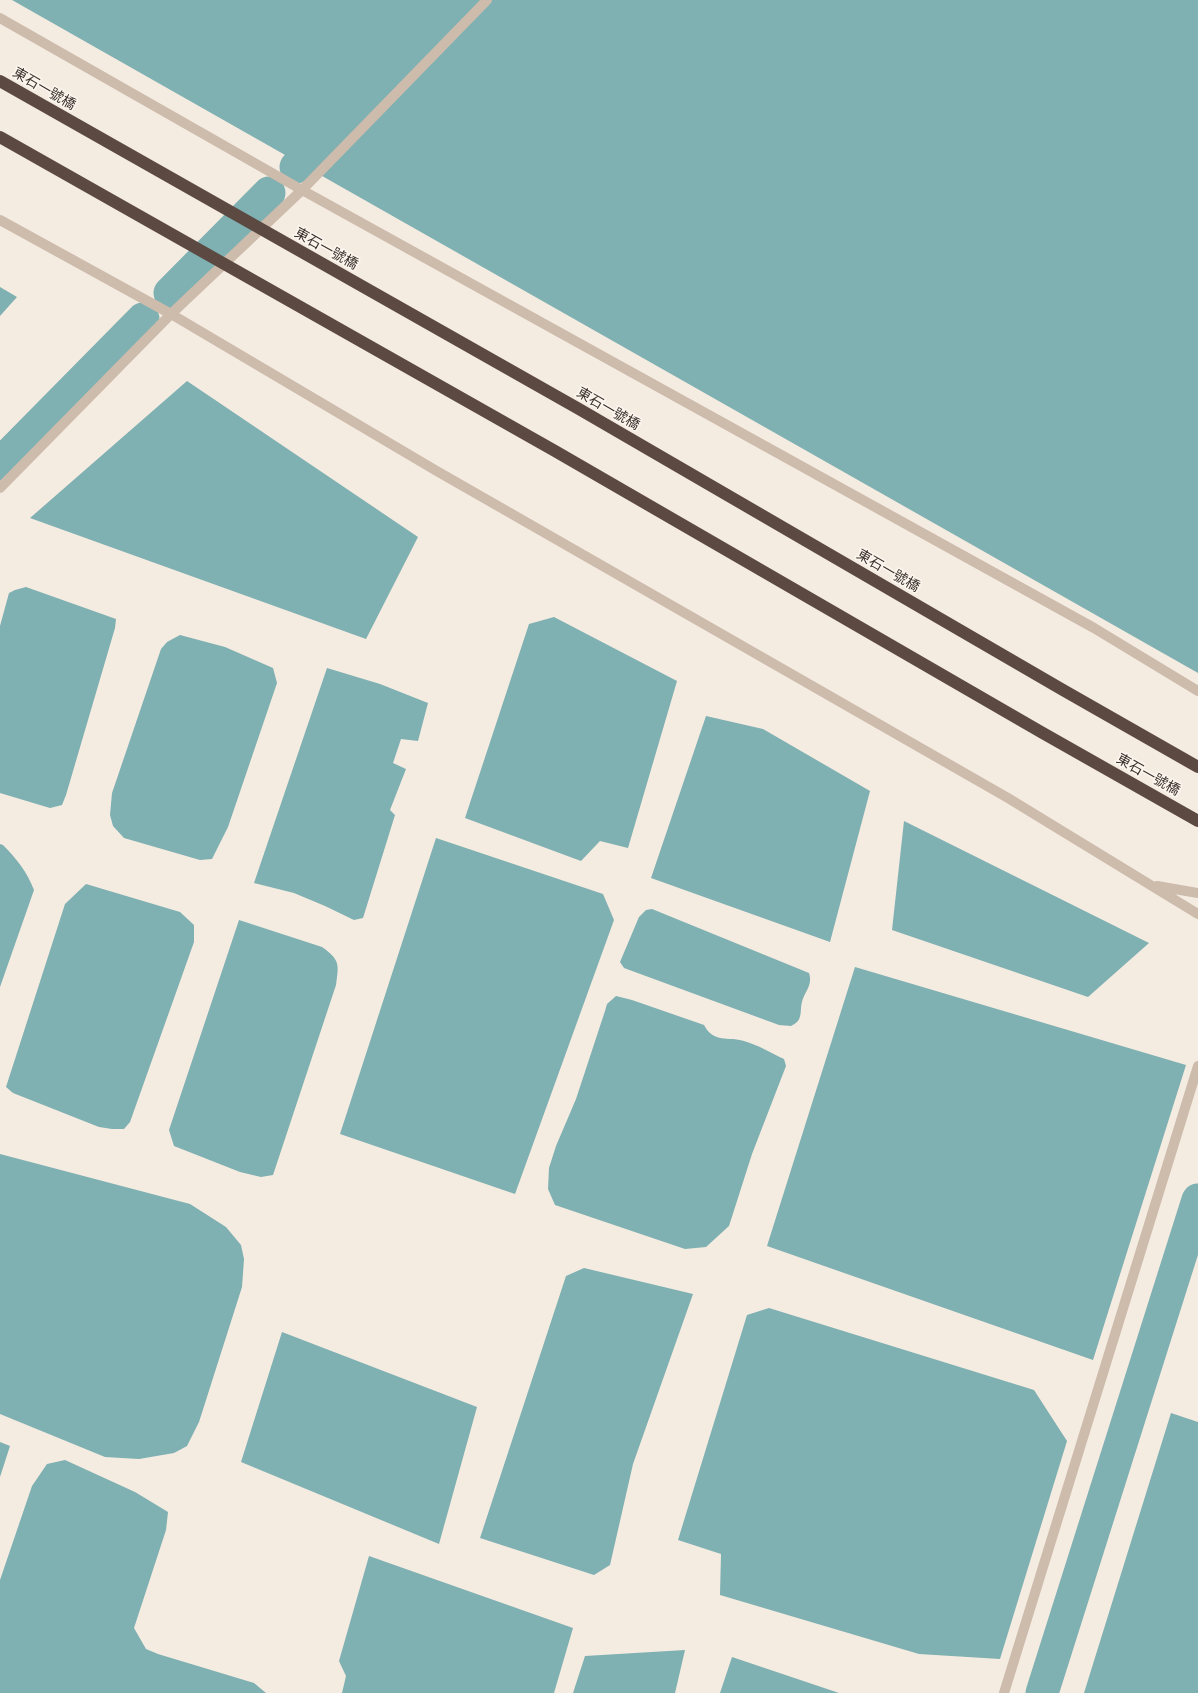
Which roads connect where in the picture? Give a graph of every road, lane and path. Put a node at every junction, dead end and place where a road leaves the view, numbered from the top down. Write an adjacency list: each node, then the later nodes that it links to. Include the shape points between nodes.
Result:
1 (487, 0): 5 (street)
2 (0, 18): 5 (street)
3 (0, 81): 10 (highway, 東石一號橋, bridge, via 579,409)
4 (0, 137): 11 (highway, 東石一號橋, bridge, via 555,451)
5 (302, 190): 7 (street); 9 (street, via 1094,628)
6 (0, 220): 7 (street)
7 (171, 314): 8 (street); 12 (street, via 435,470 1008,798)
8 (0, 488)
9 (1198, 691)
10 (1198, 767)
11 (1198, 821)
12 (1151, 885): 13 (street); 14 (street)
13 (1198, 893)
14 (1198, 914)
15 (1198, 1066): 16 (street)
16 (1004, 1693)

